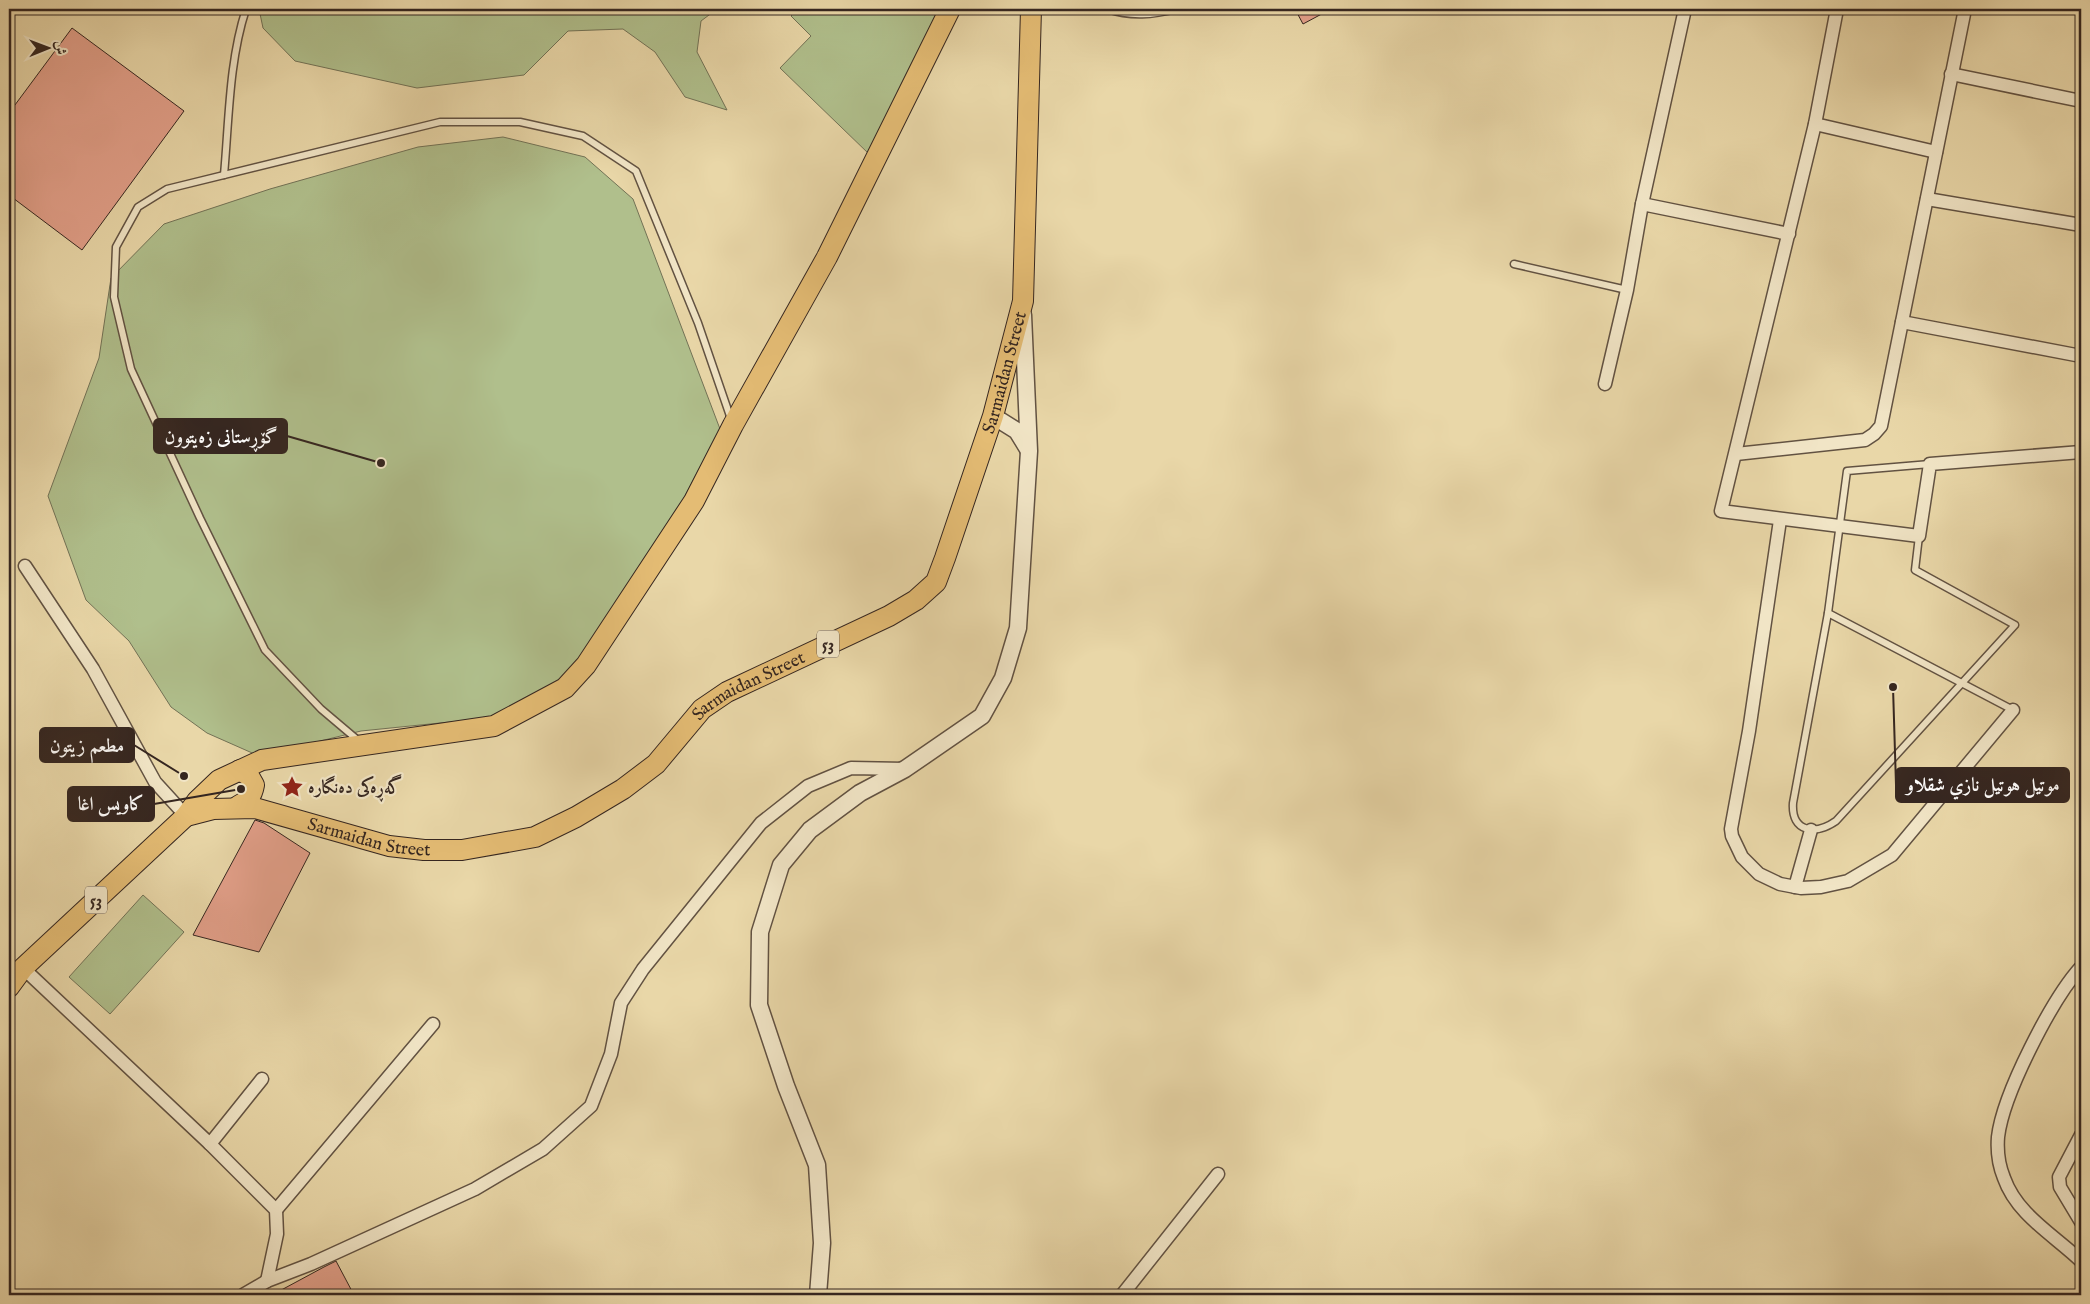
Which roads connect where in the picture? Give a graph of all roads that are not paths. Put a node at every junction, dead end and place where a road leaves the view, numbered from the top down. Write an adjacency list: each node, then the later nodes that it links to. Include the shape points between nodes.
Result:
1 (246, 9): 13 (lane, via 233,70)
2 (950, 9): 25 (main road, via 827,257)
3 (1031, 9): 20 (main road, Sarmaidan Street / 53)
4 (1107, 9): 5 (lane, via 1130,15)
5 (1177, 9)
6 (1685, 9): 15 (street)
7 (1837, 9): 11 (street)
8 (1964, 9): 9 (street)
9 (1951, 74): 10 (street); 12 (street)
10 (2081, 101)
11 (1815, 124): 12 (street); 17 (street)
12 (1936, 152): 14 (street)
13 (224, 174): 25 (lane, via 440,122 520,122 583,136 636,171 698,323); 37 (lane, via 166,189 138,207 116,247 114,297 131,369 265,650 321,709)
14 (1927, 199): 16 (street); 21 (street)
15 (1642, 204): 17 (street); 19 (street)
16 (2081, 225)
17 (1789, 234): 28 (street)
18 (1514, 264): 19 (lane)
19 (1627, 290): 23 (street)
20 (1022, 301): 24 (main road, Sarmaidan Street / 53); 26 (street)
21 (1902, 322): 22 (street); 28 (street, via 1881,426 1874,434 1864,440)
22 (2081, 356)
23 (1605, 384)
24 (993, 416): 26 (street, via 1017,431); 41 (main road, Sarmaidan Street / 53, via 936,582 916,600 889,616 727,692 702,709 656,764 623,789 576,817 535,837 462,850 424,850 389,846 270,811)
25 (733, 425): 37 (main road, via 694,502 586,665 565,688 494,726)
26 (1029, 451): 38 (street, via 1018,628 1004,678 982,716)
27 (2081, 452): 29 (street)
28 (1736, 454): 30 (street, via 1721,511)
29 (1930, 464): 31 (lane, via 1847,471); 32 (street)
30 (1780, 520): 31 (street); 44 (street, via 1731,829 1738,851 1753,869 1773,881)
31 (1840, 525): 32 (street); 34 (lane)
32 (1919, 536): 35 (lane, via 1915,570 2015,625)
33 (24, 566): 42 (street, via 92,669 155,782)
34 (1828, 613): 35 (lane); 43 (lane, via 1793,803 1795,818)
35 (1961, 684): 36 (lane); 43 (lane, via 1836,820 1821,829)
36 (2012, 710): 44 (street, via 1892,855 1848,881 1821,887)
37 (365, 746): 39 (main road, via 262,760)
38 (905, 769): 56 (street, via 851,768 808,786 761,823 643,969 621,1003 611,1054 591,1106 543,1149 475,1189); 58 (street, via 860,793 810,830 781,865 760,932 759,1006 817,1165 822,1243)
39 (240, 770): 40 (main road); 41 (main road, via 254,785 253,794)
40 (219, 780): 41 (main road, via 220,794 228,803); 42 (main road)
41 (239, 807): 42 (main road, Sarmaidan Street / 53, via 212,809)
42 (186, 816): 46 (main road, 53)
43 (1811, 830): 44 (street)
44 (1795, 887)
45 (2081, 967): 55 (street, via 2050,1012 2017,1081 2001,1122 1998,1150 2004,1178 2021,1207)
46 (23, 968): 47 (main road, 53); 51 (street)
47 (9, 987)
48 (433, 1024): 53 (street)
49 (262, 1079): 51 (street)
50 (2081, 1135): 54 (street, via 2060,1177 2060,1187)
51 (210, 1144): 53 (street)
52 (1218, 1174): 59 (street)
53 (276, 1210): 56 (street, via 278,1234)
54 (2081, 1222)
55 (2081, 1261)
56 (267, 1281): 57 (street)
57 (243, 1295)
58 (818, 1295)
59 (1122, 1295)

